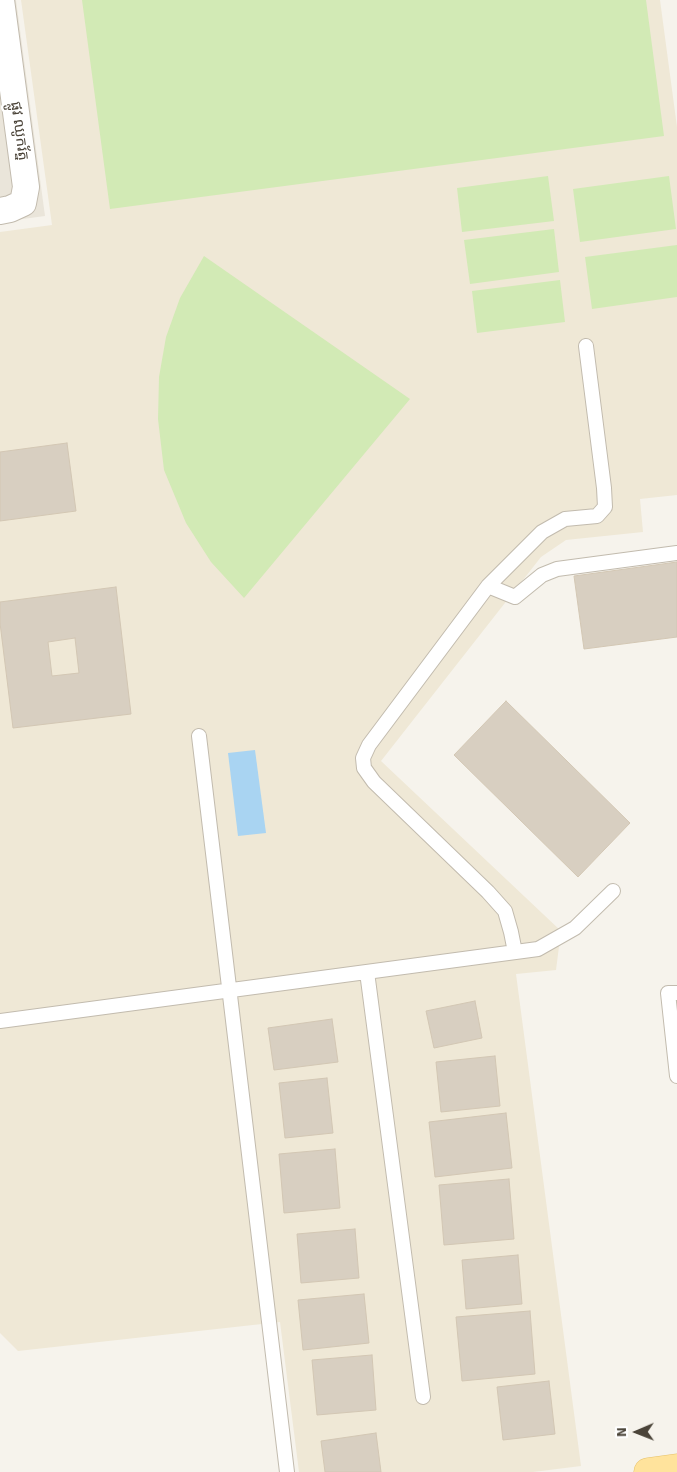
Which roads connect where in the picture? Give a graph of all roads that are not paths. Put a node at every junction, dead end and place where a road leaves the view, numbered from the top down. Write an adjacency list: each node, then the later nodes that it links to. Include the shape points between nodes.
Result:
1 (1, 0): 2 (street, ផ្លូវ ឈូករ័ត្ន, via 26,187)
2 (11, 207)
3 (586, 346): 5 (lane, via 605,508 597,516 565,519 542,532)
4 (677, 553): 5 (lane, via 557,569 542,575 515,597)
5 (488, 586): 8 (lane, via 369,745 363,758 364,768 374,782 505,911)
6 (199, 736): 10 (lane)
7 (613, 891): 8 (lane, via 575,928 538,949)
8 (514, 952): 9 (lane)
9 (367, 972): 10 (lane); 14 (lane)
10 (229, 990): 12 (lane); 16 (lane)
11 (677, 993): 13 (lane, via 668,993)
12 (0, 1021)
13 (677, 1076)
14 (423, 1397)
15 (677, 1468): 17 (main road)
16 (288, 1472)
17 (648, 1472)

